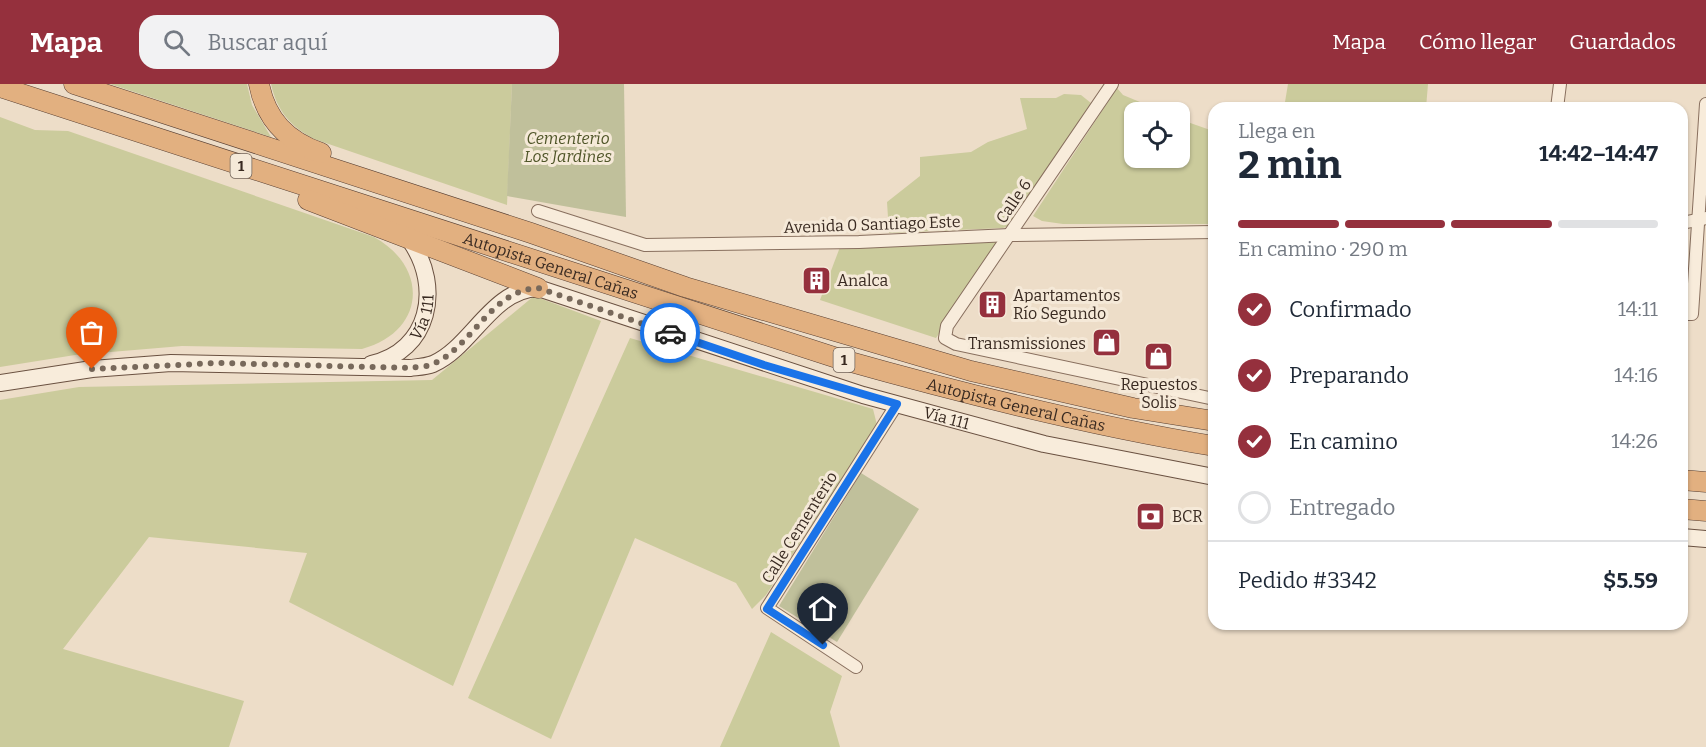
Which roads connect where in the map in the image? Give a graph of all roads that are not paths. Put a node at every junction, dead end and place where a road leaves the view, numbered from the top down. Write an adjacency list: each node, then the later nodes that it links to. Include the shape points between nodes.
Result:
1 (74, 84): 12 (highway, Autopista General Cañas / 1)
2 (259, 84): 12 (highway, via 272,120 305,147)
3 (1112, 84): 13 (street, Calle 6)
4 (1560, 84): 6 (street)
5 (0, 87): 8 (highway, Autopista General Cañas / 1)
6 (1558, 102)
7 (1706, 104): 10 (street)
8 (145, 134): 14 (highway); 22 (highway, Autopista General Cañas / 1, via 840,359 980,398 1129,432)
9 (538, 211): 13 (street, Avenida 0 Santiago Este, via 645,245)
10 (1702, 218): 16 (street)
11 (1208, 232): 13 (street, Avenida 0 Santiago Este)
12 (531, 233): 21 (highway, Autopista General Cañas / 1, via 685,287 971,371 1133,408)
13 (1010, 235): 19 (street, Calle 6, via 947,326 945,339)
14 (411, 242): 15 (highway); 17 (main road, Vía 111, via 429,282 421,325 403,348 384,360)
15 (538, 288): 17 (main road, Vía 111, via 511,295 434,364 410,368); 20 (main road, Vía 111, via 764,365)
16 (1688, 308)
17 (363, 366): 18 (main road, Vía 111, via 171,363 92,369)
18 (0, 383)
19 (1208, 398)
20 (897, 404): 23 (main road, Vía 111, via 1044,444); 30 (street, Calle Cementerio, via 767,609)
21 (1208, 420)
22 (1208, 445)
23 (1208, 476)
24 (1688, 480): 25 (highway)
25 (1706, 482)
26 (1688, 509): 27 (highway)
27 (1706, 511)
28 (1688, 538): 29 (main road)
29 (1706, 539)
30 (856, 667)

